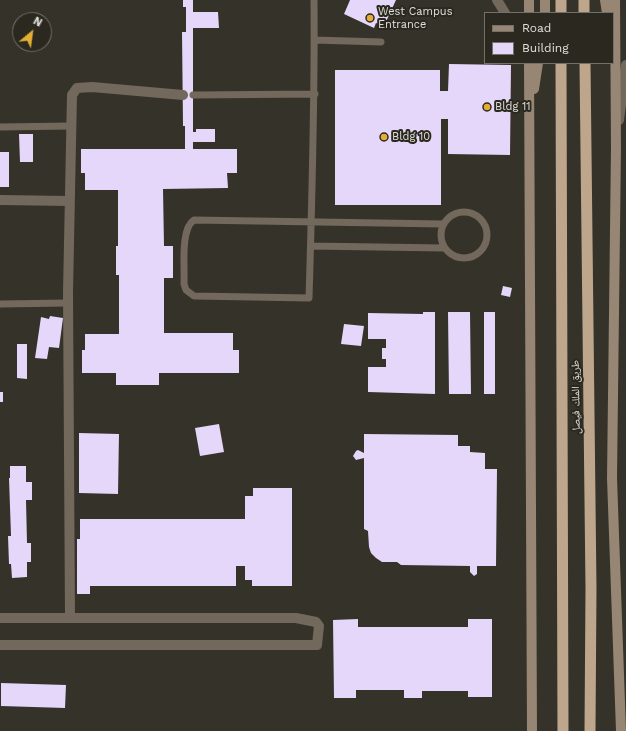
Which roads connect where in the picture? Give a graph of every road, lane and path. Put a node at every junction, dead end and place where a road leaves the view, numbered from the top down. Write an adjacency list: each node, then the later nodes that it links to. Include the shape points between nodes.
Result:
1 (314, 0): 15 (lane)
2 (497, 0): 9 (street)
3 (529, 0): 10 (main road)
4 (545, 0): 11 (main road)
5 (561, 0): 12 (highway)
6 (584, 0): 13 (highway)
7 (605, 0): 14 (main road)
8 (615, 0): 23 (main road)
9 (505, 12)
10 (529, 12)
11 (545, 12)
12 (561, 12)
13 (584, 12)
14 (607, 12)
15 (314, 40): 16 (lane); 26 (lane)
16 (381, 42)
17 (614, 58): 23 (main road)
18 (525, 64): 25 (street)
19 (529, 64): 25 (main road)
20 (538, 64): 29 (main road)
21 (561, 64): 46 (highway, طريق الملك فيصل)
22 (585, 64): 47 (highway, طريق الملك فيصل, via 591,588)
23 (615, 65): 32 (main road)
24 (626, 65): 32 (street)
25 (529, 81): 29 (main road)
26 (315, 94): 28 (lane); 35 (lane)
27 (182, 95): 30 (street, via 77,88 72,95)
28 (193, 95)
29 (529, 122): 45 (main road)
30 (70, 126): 31 (lane); 34 (street)
31 (0, 127)
32 (616, 147): 44 (main road, via 612,478)
33 (0, 200): 34 (street)
34 (65, 201): 39 (street)
35 (311, 222): 36 (lane); 37 (lane); 37 (lane, via 194,220 186,233 184,284 186,290 194,296 309,298)
36 (443, 224): 38 (lane, via 440,235); 38 (lane, via 453,214 466,212 479,217 487,234 484,247 468,258 454,256)
37 (311, 246): 38 (lane)
38 (444, 248)
39 (68, 303): 40 (lane); 42 (street)
40 (0, 304)
41 (0, 618): 42 (street)
42 (70, 618): 43 (street, via 296,618 316,622 319,626 317,645)
43 (0, 645)
44 (623, 705): 48 (main road)
45 (532, 731)
46 (563, 731)
47 (590, 731)
48 (621, 731)

